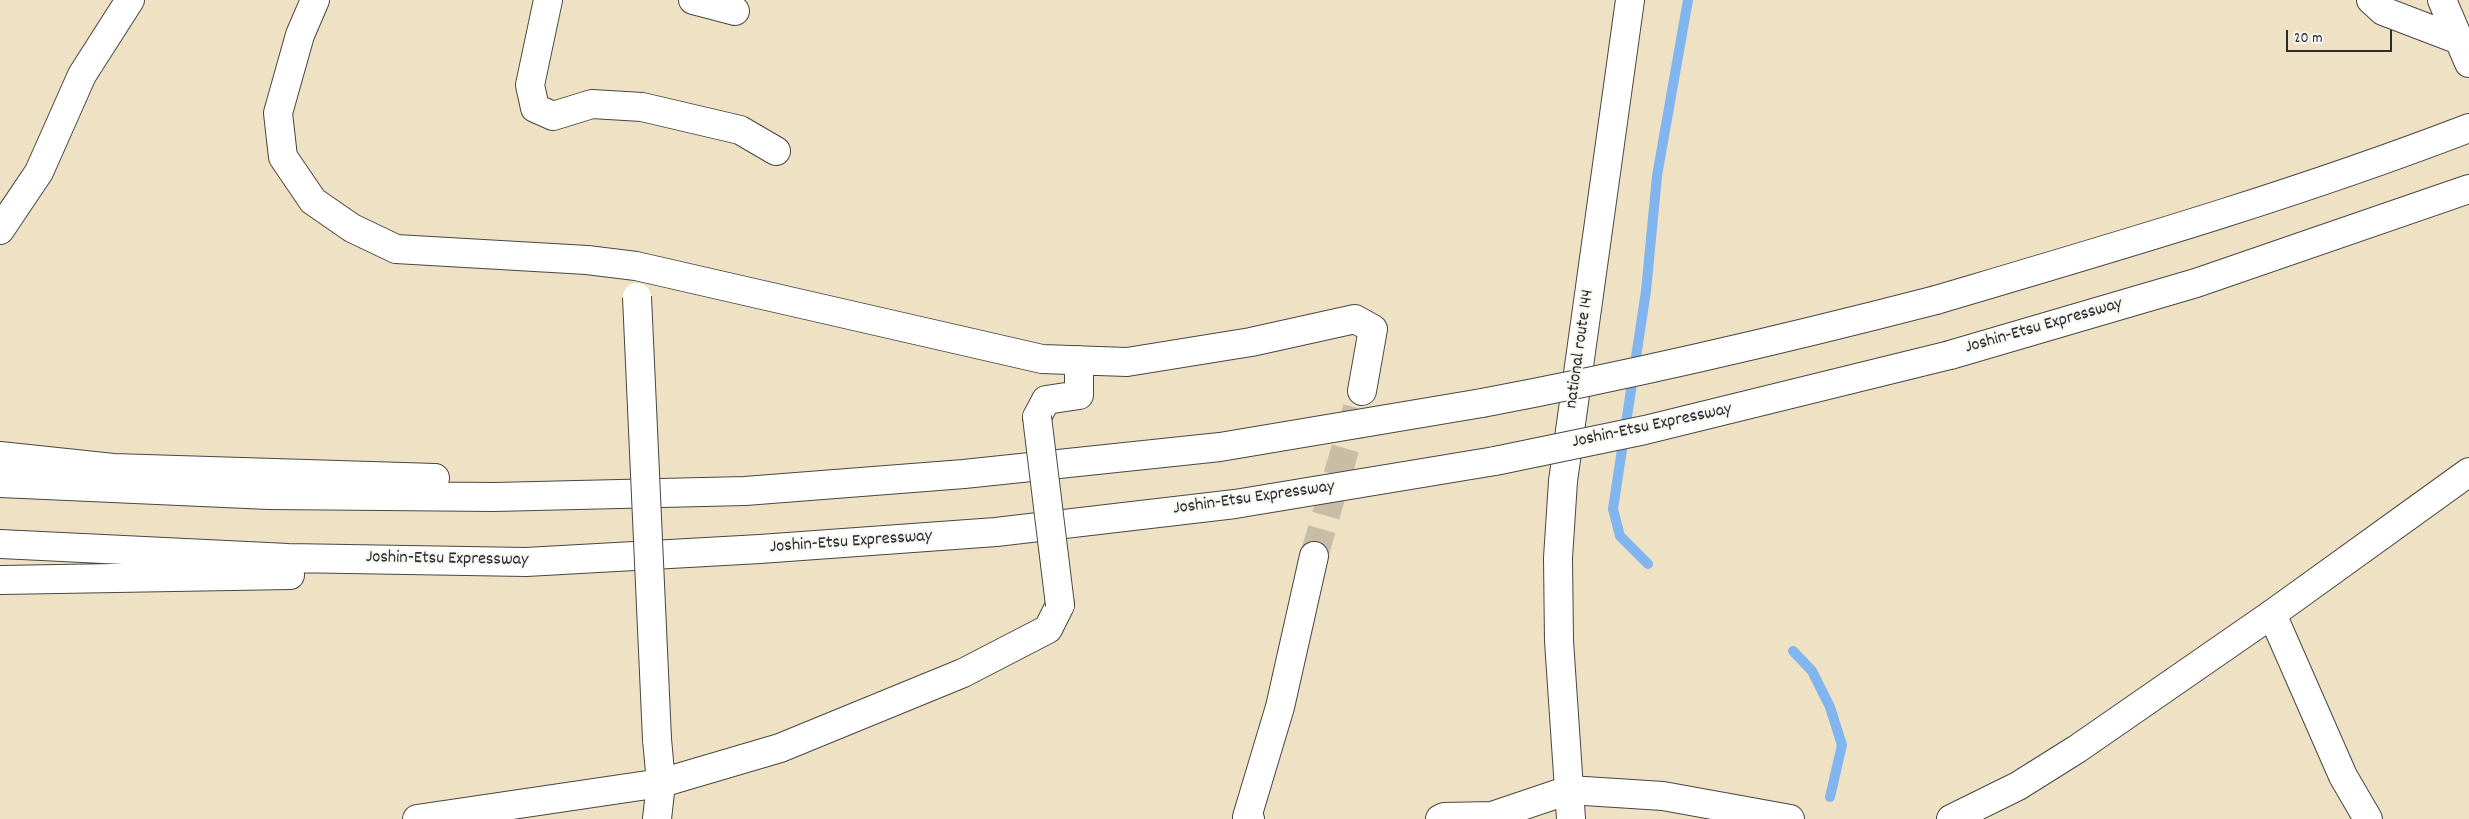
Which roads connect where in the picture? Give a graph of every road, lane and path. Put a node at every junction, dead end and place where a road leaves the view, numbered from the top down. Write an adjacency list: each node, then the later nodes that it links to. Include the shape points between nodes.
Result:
1 (130, 0): 14 (main road, via 82,75 39,172)
2 (315, 0): 15 (main road, via 300,35 278,113 283,157 313,201 352,228 396,250 587,260)
3 (548, 0): 12 (main road, via 530,84 535,108 553,116 592,104 642,107 740,130)
4 (693, 0): 9 (main road)
5 (1630, 0): 28 (main road, national route 144, via 1563,481 1558,558 1558,641)
6 (2371, 0): 10 (main road, via 2383,11)
7 (2442, 0): 10 (main road)
8 (2451, 0): 10 (main road)
9 (737, 4)
10 (2464, 51)
11 (2469, 128): 21 (main road, bridge, via 2397,156 2176,229 1936,300 1617,378 1220,447 964,474)
12 (776, 151)
13 (2469, 188): 24 (main road, Joshin-Etsu Expressway, bridge, via 2196,283 1950,355 1674,423 1495,461 1235,504 996,532)
14 (0, 230)
15 (636, 266): 16 (main road, via 1042,359); 27 (main road, bridge)
16 (1079, 360): 17 (main road, via 1127,362 1251,342 1355,319 1374,329); 27 (main road, bridge, via 1079,395 1046,400 1037,417 1060,605 1048,629 963,672 780,748)
17 (1362, 391)
18 (0, 456): 21 (main road, via 113,468 496,479)
19 (2469, 472): 26 (main road)
20 (0, 483): 21 (main road, via 279,495 494,497)
21 (745, 491)
22 (0, 544): 24 (main road, Joshin-Etsu Expressway, via 288,558)
23 (1314, 556): 32 (main road, via 1280,707 1246,817)
24 (526, 562): 25 (main road, via 304,575)
25 (0, 580)
26 (2272, 614): 37 (main road, via 2077,749 2018,786); 38 (main road, via 2343,776)
27 (661, 783): 30 (main road); 31 (main road)
28 (1569, 790): 29 (main road); 34 (main road, national route 144); 35 (main road, national route 144); 36 (main road, via 1663,796)
29 (1492, 818): 33 (main road)
30 (416, 819)
31 (657, 819)
32 (1250, 819)
33 (1440, 819)
34 (1567, 819)
35 (1571, 819)
36 (1790, 819)
37 (1951, 819)
38 (2368, 819)

